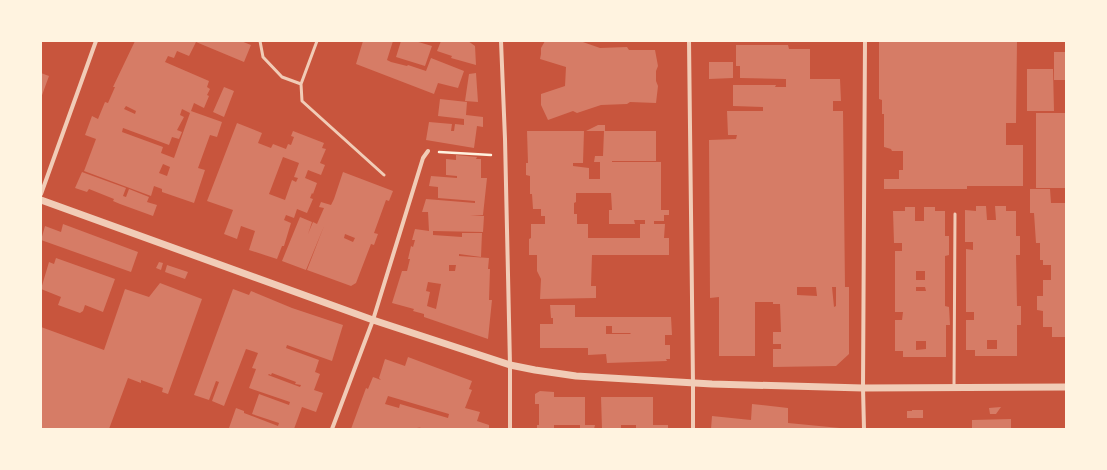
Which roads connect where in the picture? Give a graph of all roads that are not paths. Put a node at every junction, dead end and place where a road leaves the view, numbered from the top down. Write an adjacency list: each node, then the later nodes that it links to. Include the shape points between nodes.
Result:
1 (96, 41): 10 (street)
2 (260, 41): 7 (lane, via 263,57 282,77)
3 (317, 41): 7 (lane)
4 (501, 41): 14 (street)
5 (689, 41): 15 (street)
6 (865, 41): 17 (street)
7 (301, 84): 9 (lane, via 302,101)
8 (428, 151): 13 (street, via 423,158)
9 (384, 175)
10 (41, 194)
11 (41, 200): 13 (street)
12 (955, 214): 18 (lane)
13 (373, 320): 14 (street); 19 (street)
14 (510, 365): 15 (street, via 576,376); 20 (street)
15 (694, 383): 17 (street); 21 (street)
16 (1066, 387): 18 (street)
17 (863, 388): 18 (street); 22 (street)
18 (954, 388)
19 (332, 429)
20 (510, 429)
21 (693, 429)
22 (864, 429)

